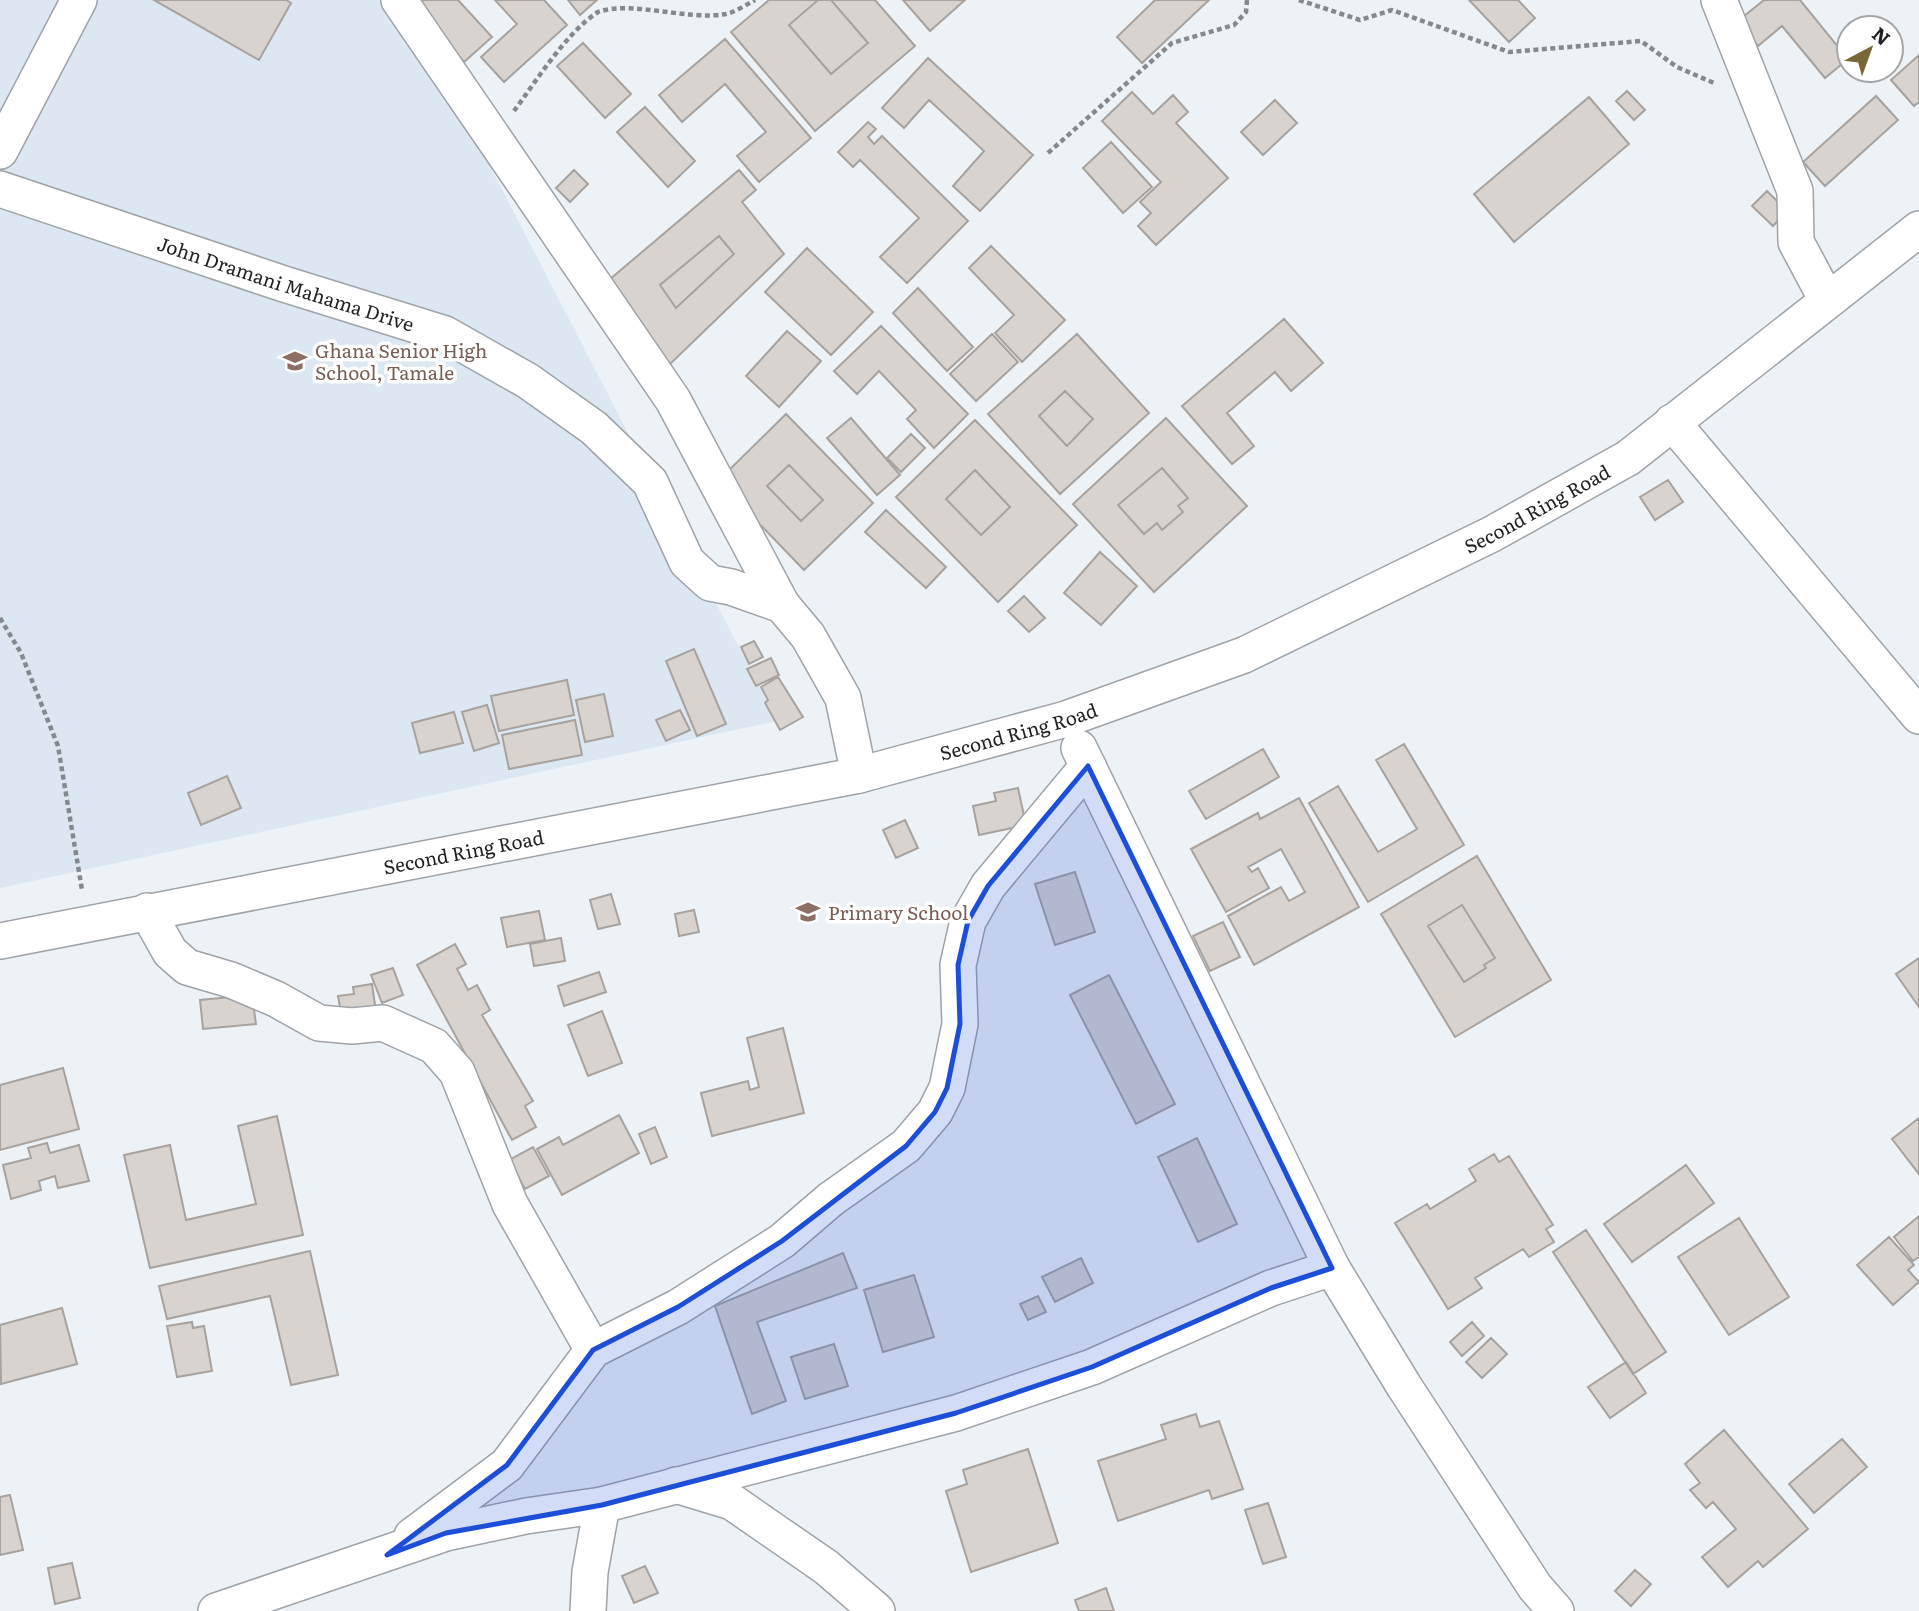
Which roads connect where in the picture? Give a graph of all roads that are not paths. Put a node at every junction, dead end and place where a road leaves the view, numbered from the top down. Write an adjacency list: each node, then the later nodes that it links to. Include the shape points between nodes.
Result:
1 (79, 0): 4 (street)
2 (399, 0): 9 (street, via 673,400)
3 (1719, 0): 7 (street, via 1795,191 1796,242)
4 (0, 151)
5 (0, 189): 9 (street, John Dramani Mahama Drive, via 445,334 528,382 594,428 650,482 687,562 710,583)
6 (1919, 229): 7 (street, Second Ring Road)
7 (1827, 300): 8 (street, Second Ring Road)
8 (1672, 422): 10 (street); 11 (street, Second Ring Road, via 1628,458 1574,490 1364,599 1244,654)
9 (782, 605): 13 (street, via 808,636 843,698)
10 (1919, 716)
11 (1066, 719): 12 (street); 13 (street, Second Ring Road)
12 (1088, 766): 16 (street); 17 (street, via 988,886 968,921 958,965 960,1024 947,1087 935,1112 906,1146 782,1241 678,1307)
13 (859, 775): 14 (street, Second Ring Road)
14 (147, 911): 15 (street, Second Ring Road); 17 (street, via 170,952 187,967 232,980 319,1023 383,1023 434,1046 457,1072 510,1204)
15 (0, 941)
16 (1332, 1268): 18 (street, via 1260,1293 1091,1367 956,1413); 24 (street, via 1528,1575)
17 (593, 1350): 20 (street, via 507,1465)
18 (676, 1485): 19 (street); 23 (street, via 732,1503 826,1567)
19 (602, 1505): 20 (street, via 446,1534); 22 (street)
20 (387, 1555): 21 (street)
21 (216, 1611)
22 (588, 1611)
23 (877, 1611)
24 (1556, 1611)

